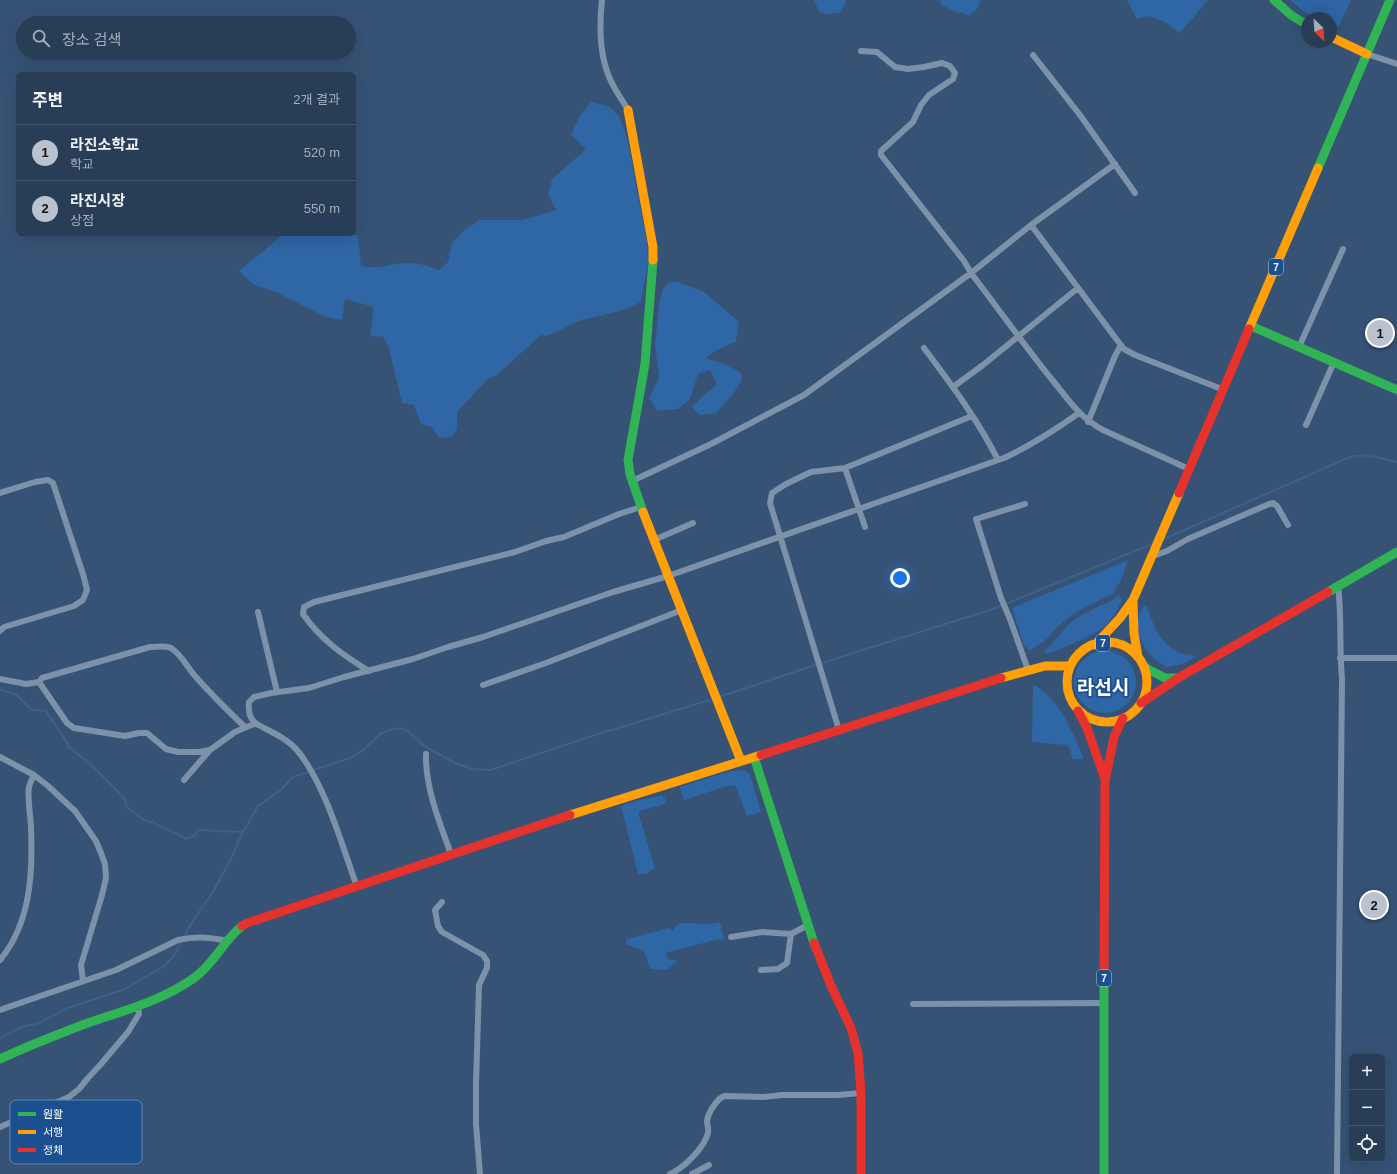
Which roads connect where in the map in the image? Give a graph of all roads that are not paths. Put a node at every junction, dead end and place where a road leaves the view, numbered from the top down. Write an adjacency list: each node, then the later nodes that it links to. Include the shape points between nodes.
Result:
1 (602, 0): 10 (street, via 601,34 606,69)
2 (1274, 0): 4 (main road)
3 (1390, 0): 7 (main road, 7)
4 (1301, 21)
5 (1337, 41): 7 (main road)
6 (861, 51): 15 (street, via 877,52 895,67 908,69 942,63 950,66 955,73 953,79 920,104 913,122 881,151 881,155 960,255)
7 (1367, 54): 9 (street); 17 (main road, 7)
8 (1033, 55): 11 (street)
9 (1397, 64)
10 (628, 110): 33 (main road, via 653,260 645,364 629,455)
11 (1115, 164): 12 (street); 13 (street)
12 (1135, 193)
13 (1031, 226): 15 (street); 16 (street)
14 (1343, 249): 21 (street)
15 (971, 273): 18 (street); 33 (street, via 804,395 711,444)
16 (1078, 288): 18 (street); 19 (street)
17 (1251, 326): 21 (main road); 24 (main road, 7)
18 (1018, 336): 23 (street); 26 (street)
19 (1121, 345): 24 (street, via 1135,355); 28 (street)
20 (924, 348): 23 (street)
21 (1300, 348): 22 (main road)
22 (1334, 362): 25 (main road); 29 (street)
23 (953, 387): 27 (street)
24 (1224, 390): 32 (main road, 7)
25 (1397, 390)
26 (1078, 412): 28 (street); 30 (street, via 1021,450)
27 (972, 416): 30 (street); 31 (street)
28 (1088, 422): 32 (street)
29 (1306, 425)
30 (998, 460): 37 (street)
31 (845, 468): 37 (street); 41 (street, via 811,472 772,493 770,503)
32 (1189, 469): 44 (main road, 7)
33 (632, 481): 36 (main road)
34 (0, 493): 50 (street, via 35,482 48,480 53,483 87,590 83,600 74,606 4,627)
35 (1025, 504): 57 (street, via 976,519 1001,598)
36 (641, 507): 42 (main road); 58 (street, via 564,537 515,552 314,602 304,607 303,614 310,625 335,648)
37 (858, 508): 40 (street); 41 (street)
38 (693, 523): 42 (street)
39 (1288, 525): 44 (street, via 1273,503 1167,550)
40 (865, 527)
41 (781, 536): 45 (street); 69 (street)
42 (654, 540): 45 (main road)
43 (1397, 552): 46 (main road)
44 (1153, 553): 47 (main road, 7)
45 (668, 576): 48 (main road); 58 (street)
46 (1338, 586): 53 (street, via 1341,607); 60 (main road)
47 (1133, 600): 51 (main road, 7, via 1118,622); 52 (main road, 7)
48 (682, 610): 62 (street); 74 (main road)
49 (258, 612): 63 (street)
50 (0, 631)
51 (1095, 644): 52 (main road, 7, via 1118,644); 55 (main road, 7, via 1085,649)
52 (1138, 657): 56 (main road, 7)
53 (1340, 658): 54 (street); 103 (street, via 1342,679)
54 (1397, 658)
55 (1070, 666): 57 (main road, via 1045,666); 65 (main road, 7, via 1067,688)
56 (1144, 667): 60 (main road, via 1165,678); 64 (main road, 7, via 1147,679 1146,692)
57 (1028, 670): 69 (main road)
58 (369, 671): 63 (street, via 309,688)
59 (0, 678): 61 (street, via 26,684)
60 (1178, 678): 64 (main road)
61 (39, 682): 68 (street, via 42,678 164,646 177,652 195,675); 70 (street, via 74,728 125,736 147,733 166,749 178,752)
62 (483, 685)
63 (277, 692): 67 (street, via 254,697 249,702 249,714)
64 (1141, 703): 66 (main road, 7)
65 (1076, 708): 66 (main road, 7, via 1098,721 1111,722); 77 (main road, 7, via 1087,728)
66 (1123, 718): 77 (main road, 7, via 1114,737)
67 (256, 723): 68 (street); 79 (street, via 286,740 311,771 327,803)
68 (245, 727): 70 (street)
69 (839, 730): 73 (main road)
70 (210, 750): 76 (street)
71 (426, 754): 78 (street, via 431,794)
72 (0, 757): 75 (street)
73 (754, 757): 74 (main road); 81 (main road)
74 (741, 761): 78 (main road)
75 (34, 775): 85 (street, via 29,786 32,845 26,908 18,932); 87 (street, via 75,812 96,841 105,864 106,878 102,895 81,965)
76 (184, 780)
77 (1105, 781): 88 (main road, 7)
78 (451, 854): 79 (main road)
79 (357, 887): 84 (main road, via 247,923 238,928)
80 (442, 902): 98 (street, via 435,910 442,932 483,955 487,961 480,985 477,1022 476,1124)
81 (808, 925): 82 (street); 93 (main road, via 832,988 851,1028 858,1053)
82 (791, 934): 83 (street, via 762,932); 86 (street, via 788,963 778,969)
83 (731, 937)
84 (227, 941): 87 (street, via 213,938 178,940 116,970); 90 (main road, via 198,975 170,993)
85 (0, 960)
86 (761, 970)
87 (83, 981): 91 (street)
88 (1104, 1003): 89 (street); 102 (main road, 7)
89 (913, 1004)
90 (138, 1007): 92 (main road, via 63,1033); 94 (street, via 139,1014 128,1032 79,1089)
91 (0, 1010)
92 (0, 1059)
93 (861, 1093): 99 (street, via 720,1097 707,1120 708,1133 703,1143 690,1161); 101 (main road)
94 (62, 1100)
95 (10, 1123): 96 (street)
96 (0, 1127)
97 (708, 1165): 100 (street)
98 (480, 1174)
99 (670, 1174)
100 (692, 1174)
101 (861, 1174)
102 (1104, 1174)
103 (1337, 1174)

